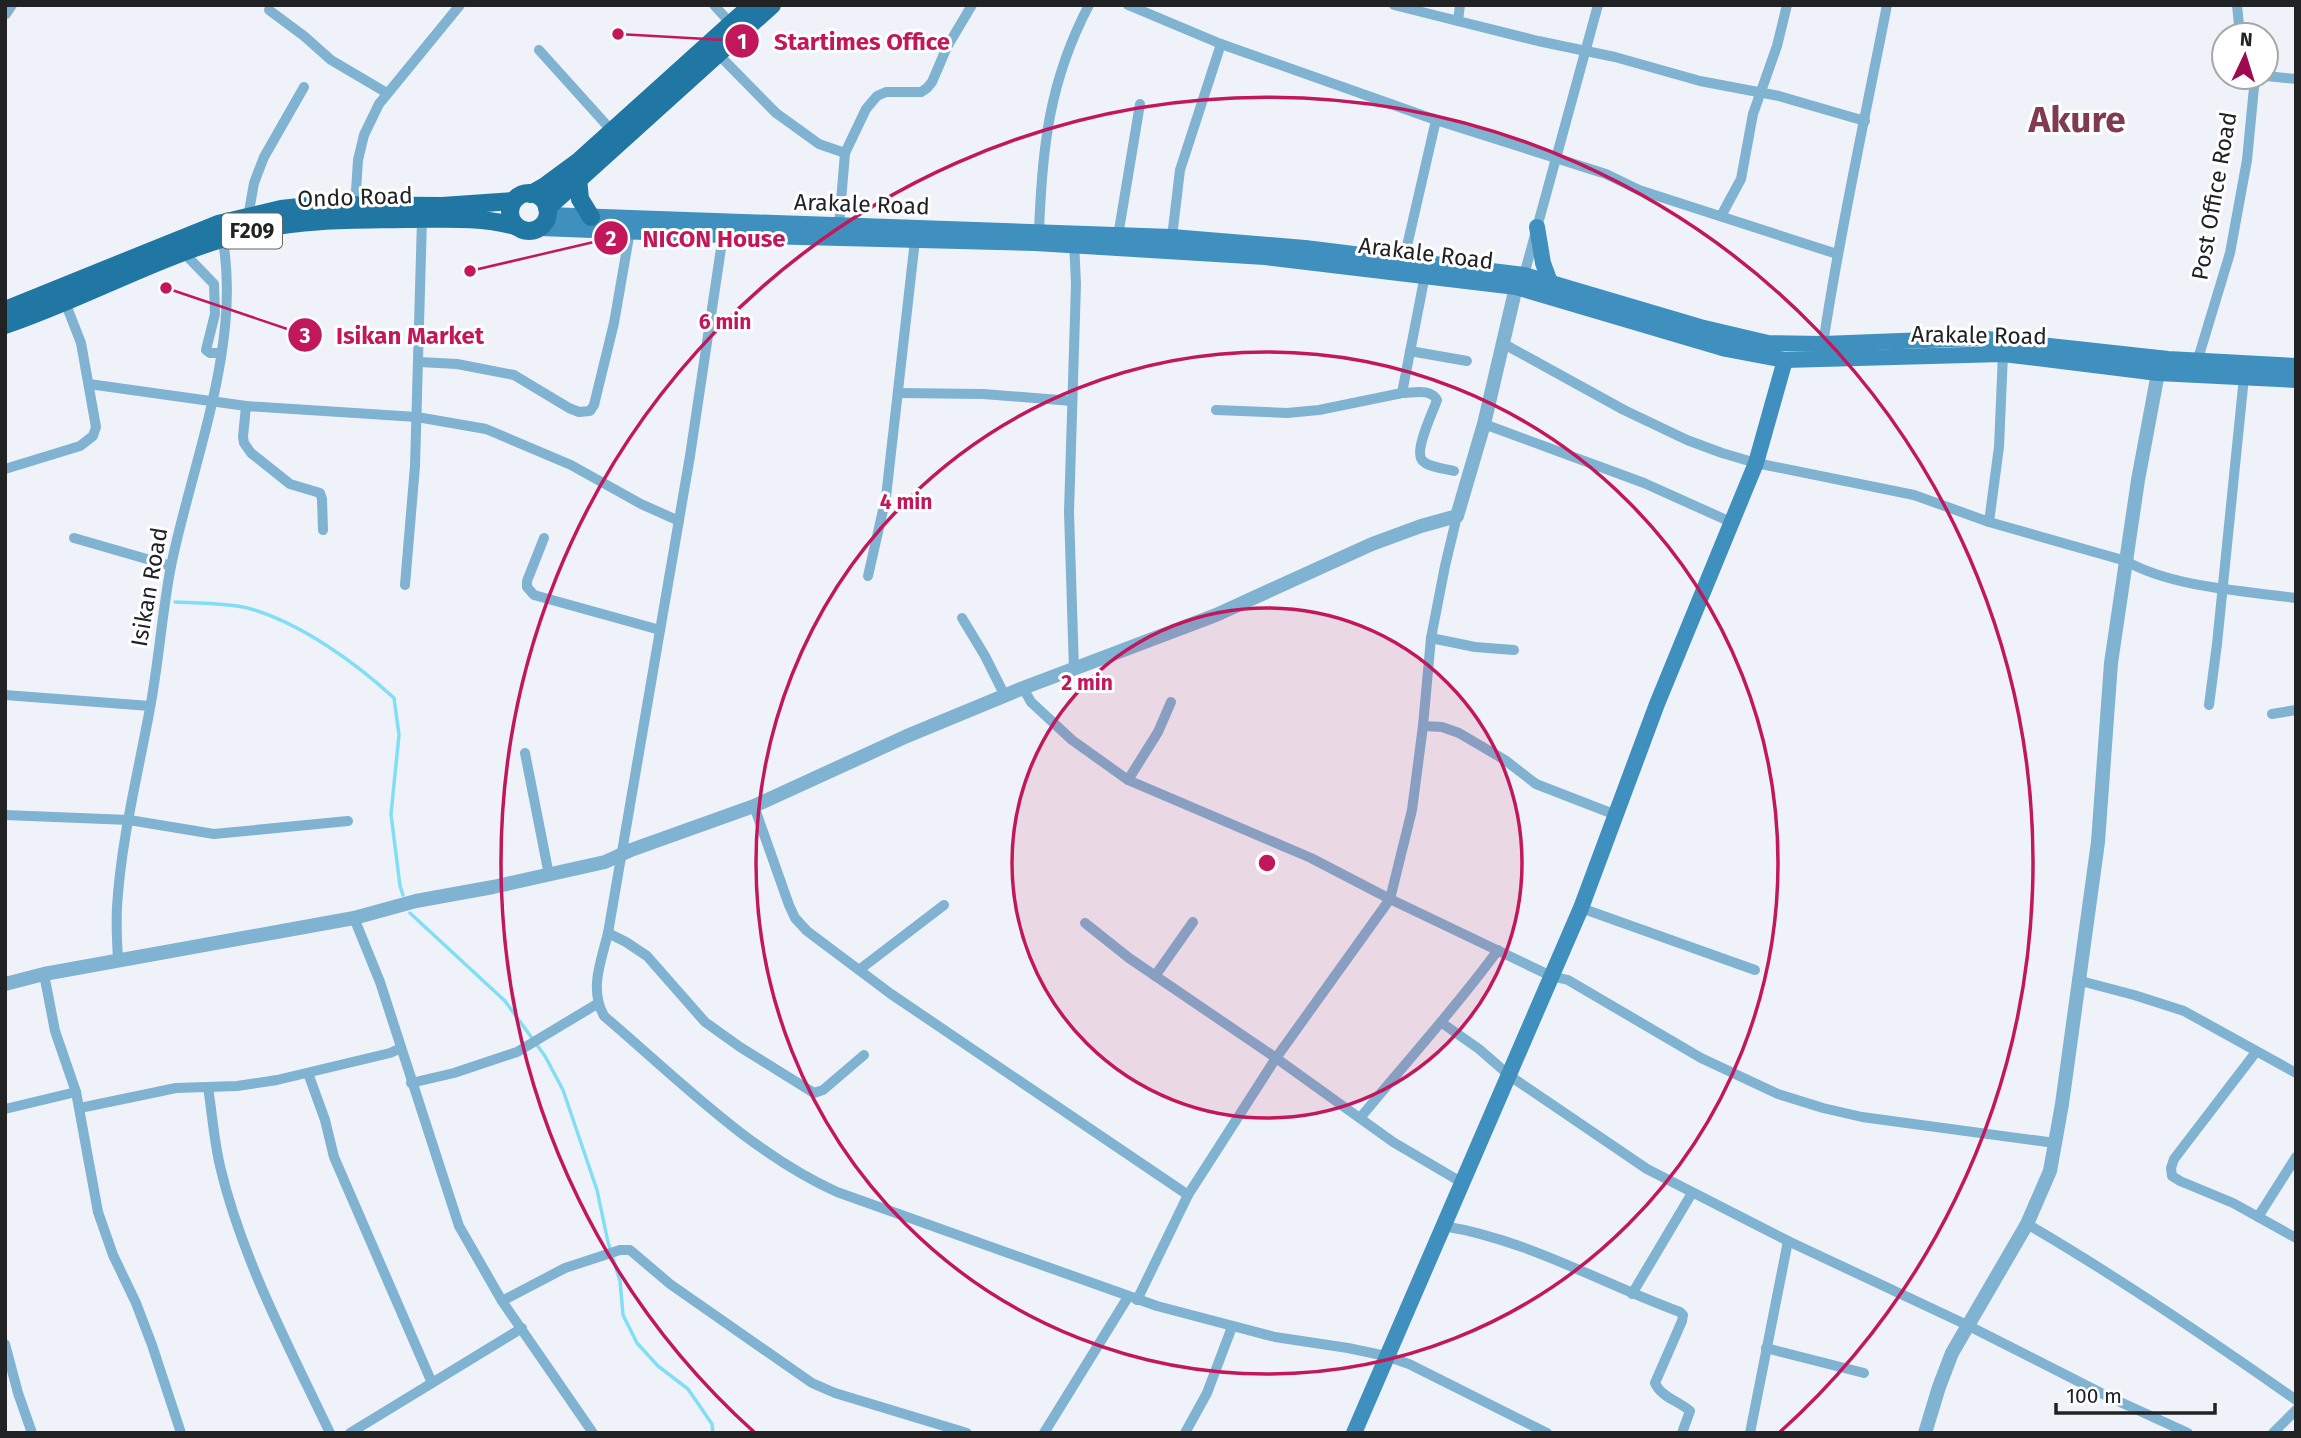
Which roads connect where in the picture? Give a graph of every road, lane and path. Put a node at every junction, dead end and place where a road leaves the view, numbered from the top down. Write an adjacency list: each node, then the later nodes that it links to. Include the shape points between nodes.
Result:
1 (460, 5): 23 (street)
2 (714, 5): 15 (street)
3 (752, 5): 15 (main road, F209)
4 (772, 5): 15 (main road, F209)
5 (972, 5): 28 (street, via 927,88 877,96)
6 (1089, 5): 44 (street, via 1063,64 1045,130)
7 (1128, 5): 16 (street)
8 (1394, 5): 14 (street)
9 (1460, 5): 14 (street)
10 (1598, 5): 18 (street)
11 (1787, 5): 22 (street)
12 (1887, 5): 26 (street)
13 (269, 10): 23 (street, via 331,60)
14 (1458, 21): 18 (street)
15 (736, 29): 19 (main road, F209); 27 (main road, F209)
16 (1221, 44): 25 (street); 47 (street, via 1180,170)
17 (539, 50): 27 (street)
18 (1586, 52): 22 (street); 29 (street)
19 (718, 54): 28 (street, via 776,113 819,144); 30 (main road, F209)
20 (304, 86): 35 (street, via 264,158)
21 (2254, 91): 70 (street, Post Office Road, via 2230,253)
22 (1761, 92): 26 (street); 34 (street, via 1741,179)
23 (387, 93): 33 (street, via 364,135)
24 (1140, 104): 46 (street)
25 (1436, 120): 29 (street); 53 (street)
26 (1865, 121): 52 (street)
27 (612, 131): 31 (main road, F209)
28 (845, 153): 40 (street)
29 (1555, 158): 34 (street); 41 (street)
30 (578, 179): 36 (main road, F209); 37 (main road, via 580,199)
31 (531, 194): 32 (main road, F209); 36 (main road, via 541,198)
32 (513, 201): 33 (main road, Ondo Road / F209); 39 (main road, via 510,214)
33 (355, 206): 35 (main road, Ondo Road / F209, via 318,205)
34 (1721, 216): 52 (street)
35 (248, 217): 42 (main road, Ondo Road / F209)
36 (545, 217): 37 (main road, Arakale Road); 39 (main road, F209, via 527,231); 43 (main road, Arakale Road)
37 (591, 217): 40 (main road, Arakale Road)
38 (422, 219): 39 (main road, Ondo Road / F209); 42 (main road, Ondo Road / F209, via 294,223); 69 (street)
39 (515, 226)
40 (839, 226): 44 (main road, Arakale Road)
41 (1537, 227): 55 (street); 56 (main road)
42 (221, 231): 51 (main road, Ondo Road / F209); 58 (main road, Ondo Road / F209); 65 (street, Isikan Road, via 226,286)
43 (630, 231): 45 (main road, Arakale Road); 69 (street, via 614,323 590,411 569,408 514,375)
44 (1039, 232): 49 (main road, Arakale Road)
45 (723, 235): 48 (main road, Arakale Road); 88 (street)
46 (1118, 236): 47 (main road, Arakale Road); 49 (main road, Arakale Road)
47 (1172, 237): 50 (main road, Arakale Road)
48 (915, 240): 49 (main road, Arakale Road); 76 (street)
49 (1074, 240): 50 (main road, Arakale Road); 79 (street)
50 (1266, 251): 53 (main road, Arakale Road); 54 (main road, Arakale Road)
51 (184, 253): 57 (main road, Ondo Road / F209); 65 (street, via 214,284 215,314 206,352)
52 (1837, 254): 62 (street)
53 (1405, 259): 55 (main road, Arakale Road)
54 (1425, 275): 55 (main road, Arakale Road); 64 (street)
55 (1520, 281): 56 (main road, Arakale Road); 59 (main road, Arakale Road); 61 (street)
56 (1550, 282): 59 (main road, Arakale Road)
57 (65, 302): 60 (main road, Ondo Road / F209); 75 (street, via 81,343)
58 (5, 310)
59 (1659, 322): 62 (main road, Arakale Road, via 1768,342); 67 (main road, Arakale Road, via 1726,349)
60 (5, 325)
61 (1504, 344): 83 (street); 84 (street, via 1674,434)
62 (1823, 344): 63 (main road, Arakale Road)
63 (1914, 347): 66 (main road, Arakale Road); 67 (main road, Arakale Road); 70 (main road, Arakale Road, via 1978,338)
64 (1410, 351): 68 (street); 77 (street)
65 (221, 353): 78 (street, Isikan Road)
66 (2003, 354): 72 (main road, Arakale Road); 89 (street)
67 (1785, 360): 84 (main road)
68 (1467, 361)
69 (419, 362): 82 (street)
70 (2197, 362): 71 (main road, Arakale Road)
71 (2296, 366)
72 (2158, 373): 73 (main road, Arakale Road); 94 (street)
73 (2244, 377): 74 (main road, Arakale Road); 98 (street)
74 (2296, 380)
75 (89, 384): 78 (street); 85 (street, via 96,427 93,436 80,446)
76 (898, 393): 79 (street); 96 (street, via 886,497)
77 (1402, 393): 81 (street, via 1287,413); 86 (street, via 1434,395 1437,400 1420,459)
78 (212, 401): 80 (street); 95 (street, Isikan Road)
79 (1072, 401): 104 (street, via 1069,512)
80 (246, 406): 82 (street); 91 (street, via 244,443 290,484 320,493)
81 (1216, 410)
82 (416, 417): 88 (street, via 486,429 523,443); 97 (street)
83 (1484, 424): 87 (street); 90 (street, via 1644,483)
84 (1756, 463): 89 (street, via 1914,495); 90 (main road)
85 (5, 469)
86 (1454, 471)
87 (1457, 516): 102 (street); 104 (street, via 1372,544 1216,615)
88 (679, 521): 101 (street)
89 (1989, 522): 94 (street)
90 (1733, 523): 118 (main road)
91 (323, 530)
92 (74, 538): 95 (street)
93 (544, 538): 101 (street, via 527,581 534,595)
94 (2126, 561): 98 (street, via 2140,569); 137 (street, via 2111,663 2098,842)
95 (172, 566): 110 (street, Isikan Road)
96 (868, 576)
97 (405, 585)
98 (2223, 588): 99 (street); 109 (street)
99 (2295, 597)
100 (962, 618): 107 (street)
101 (660, 630): 121 (street)
102 (1431, 638): 103 (street); 113 (street)
103 (1514, 650)
104 (1074, 670): 105 (street)
105 (1023, 688): 107 (street); 115 (street, via 1031,702 1073,740)
106 (5, 695): 110 (street)
107 (1005, 696): 116 (street)
108 (1171, 702): 115 (street)
109 (2209, 705)
110 (150, 706): 119 (street, Isikan Road)
111 (2296, 710): 112 (street)
112 (2272, 714)
113 (1423, 726): 118 (street, via 1459,733 1536,783); 123 (street, via 1412,810)
114 (525, 753): 122 (street)
115 (1128, 780): 123 (street, via 1311,858)
116 (754, 806): 121 (street); 133 (street, via 795,918)
117 (5, 815): 119 (street)
118 (1616, 815): 125 (main road)
119 (129, 820): 120 (street, via 214,834); 131 (street, Isikan Road, via 117,908)
120 (348, 821)
121 (621, 855): 122 (street); 129 (street)
122 (549, 875): 126 (street)
123 (1390, 899): 130 (street); 144 (street)
124 (944, 905): 133 (street)
125 (1581, 908): 132 (street); 135 (main road)
126 (355, 918): 131 (street); 141 (street)
127 (1194, 922): 136 (street)
128 (1085, 923): 136 (street)
129 (608, 933): 139 (street, via 596,984); 143 (street, via 647,956 705,1021 814,1093)
130 (1498, 950): 135 (street); 140 (street)
131 (117, 960): 134 (street)
132 (1755, 970)
133 (859, 971): 158 (street)
134 (44, 974): 138 (street); 150 (street, via 55,1031)
135 (1551, 975): 147 (main road); 154 (street, via 1569,980 1701,1058 1778,1094 1862,1117)
136 (1155, 976): 144 (street)
137 (2077, 981): 142 (street, via 2184,1011); 154 (street)
138 (5, 984)
139 (597, 1004): 148 (street, via 517,1052); 165 (street, via 604,1016 730,1124 807,1178)
140 (1442, 1023): 147 (street); 153 (street)
141 (401, 1048): 145 (street); 148 (street)
142 (2256, 1052): 146 (street); 159 (street, via 2171,1168 2172,1176 2180,1181)
143 (864, 1055)
144 (1276, 1058): 153 (street); 158 (street)
145 (308, 1073): 149 (street); 174 (street, via 334,1157)
146 (2296, 1073)
147 (1510, 1076): 156 (main road); 157 (street, via 1647,1169)
148 (411, 1083): 166 (street, via 459,1226)
149 (208, 1087): 151 (street, via 176,1088); 181 (street, via 219,1164 232,1212)
150 (76, 1092): 151 (street); 152 (street)
151 (80, 1108): 180 (street, via 98,1212 152,1345)
152 (5, 1109)
153 (1360, 1118): 156 (street)
154 (2055, 1143): 160 (street, via 2050,1171)
155 (2296, 1157): 159 (street)
156 (1461, 1182): 161 (main road)
157 (1692, 1193): 163 (street); 164 (street)
158 (1188, 1195): 165 (street)
159 (2258, 1217): 162 (street)
160 (2027, 1224): 167 (street); 175 (street, via 2190,1324)
161 (1443, 1226): 164 (street, via 1504,1240); 172 (main road)
162 (2296, 1238)
163 (1788, 1241): 167 (street); 171 (street)
164 (1632, 1294): 188 (street, via 1683,1315 1655,1383 1663,1394 1690,1410)
165 (1132, 1298): 168 (street); 184 (street)
166 (502, 1301): 169 (street); 183 (street, via 565,1268 620,1250 633,1252 670,1284 812,1383)
167 (1967, 1325): 190 (street, via 1939,1387); 191 (street)
168 (1232, 1327): 172 (street); 185 (street, via 1207,1393)
169 (522, 1328): 174 (street); 177 (street)
170 (5, 1344): 179 (street)
171 (1766, 1348): 173 (street); 189 (street)
172 (1386, 1356): 186 (main road); 187 (street)
173 (1864, 1373)
174 (432, 1383): 178 (street)
175 (2296, 1400)
176 (2296, 1410): 192 (street)
177 (591, 1429): 182 (street)
178 (354, 1432)
179 (32, 1433)
180 (181, 1433)
181 (330, 1433)
182 (576, 1433)
183 (967, 1433)
184 (1044, 1433)
185 (1185, 1433)
186 (1354, 1433)
187 (1547, 1433)
188 (1682, 1433)
189 (1750, 1433)
190 (1925, 1433)
191 (2188, 1433)
192 (2273, 1433)

